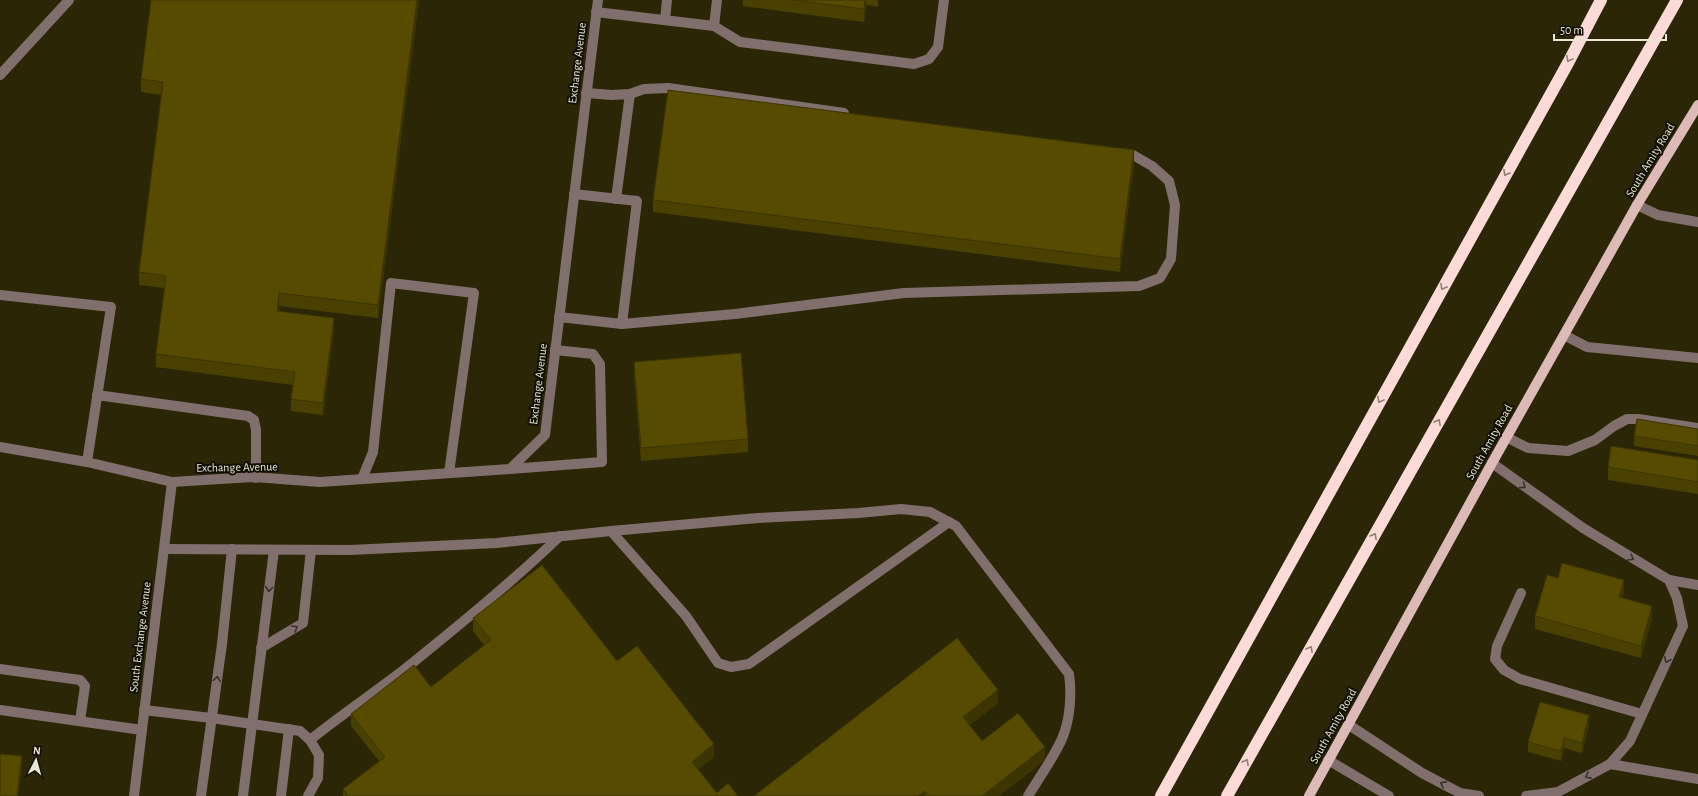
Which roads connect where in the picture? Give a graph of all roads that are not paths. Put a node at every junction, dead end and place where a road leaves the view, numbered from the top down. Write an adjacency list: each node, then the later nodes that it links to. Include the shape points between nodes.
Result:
1 (69, 0): 11 (street)
2 (598, 0): 8 (street, Exchange Avenue)
3 (668, 0): 9 (street)
4 (717, 0): 10 (street)
5 (944, 0): 10 (street, via 938,48 929,59 914,64 740,42)
6 (1601, 0): 69 (highway, one-way to 69)
7 (1676, 0): 70 (highway, one-way to 7)
8 (596, 12): 9 (street); 12 (street, Exchange Avenue)
9 (665, 20): 10 (street)
10 (714, 26)
11 (0, 74)
12 (586, 93): 13 (street); 17 (street, Exchange Avenue)
13 (630, 94): 15 (street, via 644,89 668,88); 18 (street)
14 (1697, 109): 19 (main road, South Amity Road)
15 (856, 115)
16 (1113, 150): 23 (street, via 1133,155 1152,166 1169,181 1175,205 1171,259 1160,278 1140,286 904,293 736,314)
17 (574, 194): 18 (street); 22 (street, Exchange Avenue)
18 (616, 199): 23 (street, via 637,202)
19 (1637, 205): 20 (street, via 1658,215); 24 (main road, South Amity Road)
20 (1698, 222)
21 (0, 295): 27 (street, via 111,307)
22 (559, 317): 23 (street); 25 (street, Exchange Avenue)
23 (622, 324)
24 (1564, 335): 26 (street, via 1586,347); 29 (main road, South Amity Road)
25 (555, 350): 33 (street, Exchange Avenue, via 545,435); 33 (street, via 593,354 600,364 602,462)
26 (1698, 358)
27 (97, 395): 31 (street); 35 (street, via 248,416 254,420 256,430)
28 (1698, 428): 29 (street, via 1638,418 1627,419 1595,440 1568,451 1528,448)
29 (1506, 438): 32 (main road, South Amity Road)
30 (0, 447): 31 (street, Exchange Avenue)
31 (87, 462): 37 (street, Exchange Avenue)
32 (1492, 463): 45 (street, one-way to 45, via 1583,528); 56 (main road, South Amity Road)
33 (510, 469): 34 (street, Exchange Avenue)
34 (449, 473): 36 (street, Exchange Avenue); 36 (street, via 474,293 391,283 373,452)
35 (256, 478): 36 (street, Exchange Avenue, via 320,482); 37 (street, Exchange Avenue)
36 (362, 479)
37 (172, 482): 41 (street, South Exchange Avenue)
38 (949, 522): 39 (street, via 930,512 901,509); 39 (street, via 749,664 731,667 718,663 686,616); 68 (street, via 956,526 1069,674 1071,689 1066,725 1061,740)
39 (611, 531): 40 (street)
40 (560, 536): 44 (street, via 497,544); 59 (street, via 512,581 404,669)
41 (164, 549): 42 (street); 51 (street, South Exchange Avenue)
42 (232, 550): 43 (street); 53 (street, one-way to 42)
43 (274, 550): 44 (street); 48 (street, one-way to 48)
44 (311, 550): 48 (street, one-way to 44, via 303,623)
45 (1669, 580): 46 (street); 52 (street, one-way to 52, via 1677,598 1683,626)
46 (1698, 585)
47 (1521, 593): 52 (street, via 1496,646 1495,659 1504,670 1520,679)
48 (262, 648): 55 (street)
49 (0, 669): 54 (street, via 80,680 85,686)
50 (0, 710): 54 (street)
51 (144, 710): 53 (street); 58 (street, South Exchange Avenue)
52 (1642, 714): 61 (street, via 1630,741)
53 (211, 718): 55 (street); 64 (street)
54 (80, 721): 58 (street)
55 (252, 724): 57 (street); 65 (street)
56 (1349, 725): 60 (main road, South Amity Road); 73 (street, one-way to 56, via 1460,794 1422,773)
57 (289, 729): 59 (street, via 300,731); 66 (street)
58 (142, 730): 63 (street, South Exchange Avenue)
59 (310, 740): 67 (street, via 319,755 318,778)
60 (1328, 760): 71 (main road, South Amity Road); 72 (street)
61 (1610, 764): 62 (street); 74 (street, one-way to 74, via 1558,792)
62 (1698, 779)
63 (134, 796)
64 (201, 796)
65 (243, 796)
66 (281, 796)
67 (308, 796)
68 (1028, 796)
69 (1161, 796)
70 (1227, 796)
71 (1309, 796)
72 (1389, 796)
73 (1479, 796)
74 (1526, 796)

